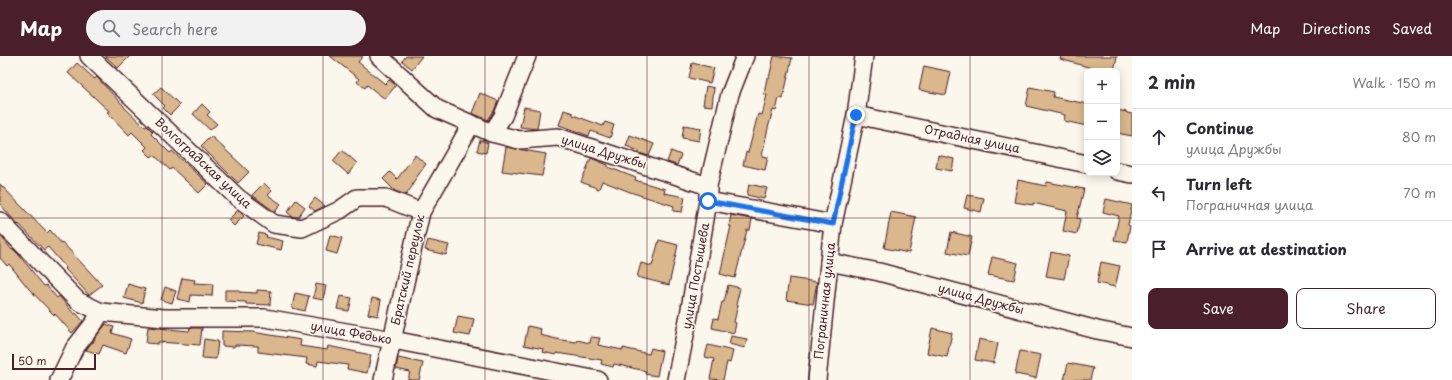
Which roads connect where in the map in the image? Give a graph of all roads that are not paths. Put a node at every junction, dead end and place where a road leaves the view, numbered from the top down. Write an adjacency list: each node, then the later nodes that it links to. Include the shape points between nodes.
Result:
1 (89, 56): 13 (street, Волгоградская улица, via 238,198 274,224 302,228 340,210 358,198 386,198)
2 (379, 56): 7 (street, улица Дружбы, via 437,109)
3 (527, 56): 8 (street, via 506,109)
4 (745, 56): 12 (street, улица Постышева, via 730,94)
5 (864, 56): 6 (street, Пограничная улица)
6 (856, 115): 9 (street, Отрадная улица); 15 (street, Пограничная улица)
7 (471, 124): 8 (street, улица Дружбы); 13 (street, Братский переулок)
8 (492, 134): 12 (street, улица Дружбы, via 519,140 558,137)
9 (1084, 163)
10 (1120, 172): 11 (street)
11 (1132, 174)
12 (708, 193): 15 (street, улица Дружбы); 23 (street, улица Постышева)
13 (420, 212): 19 (street, Братский переулок)
14 (0, 221): 17 (street, улица Федько, via 78,301)
15 (833, 224): 16 (street, Пограничная улица)
16 (829, 262): 18 (street, улица Дружбы, via 879,272); 24 (street, Пограничная улица)
17 (98, 317): 19 (street, улица Федько, via 265,318); 20 (street, via 74,349)
18 (1132, 338)
19 (393, 340): 21 (street, Братский переулок); 22 (street, улица Федько)
20 (59, 380)
21 (383, 380)
22 (598, 380)
23 (676, 380)
24 (817, 380)

